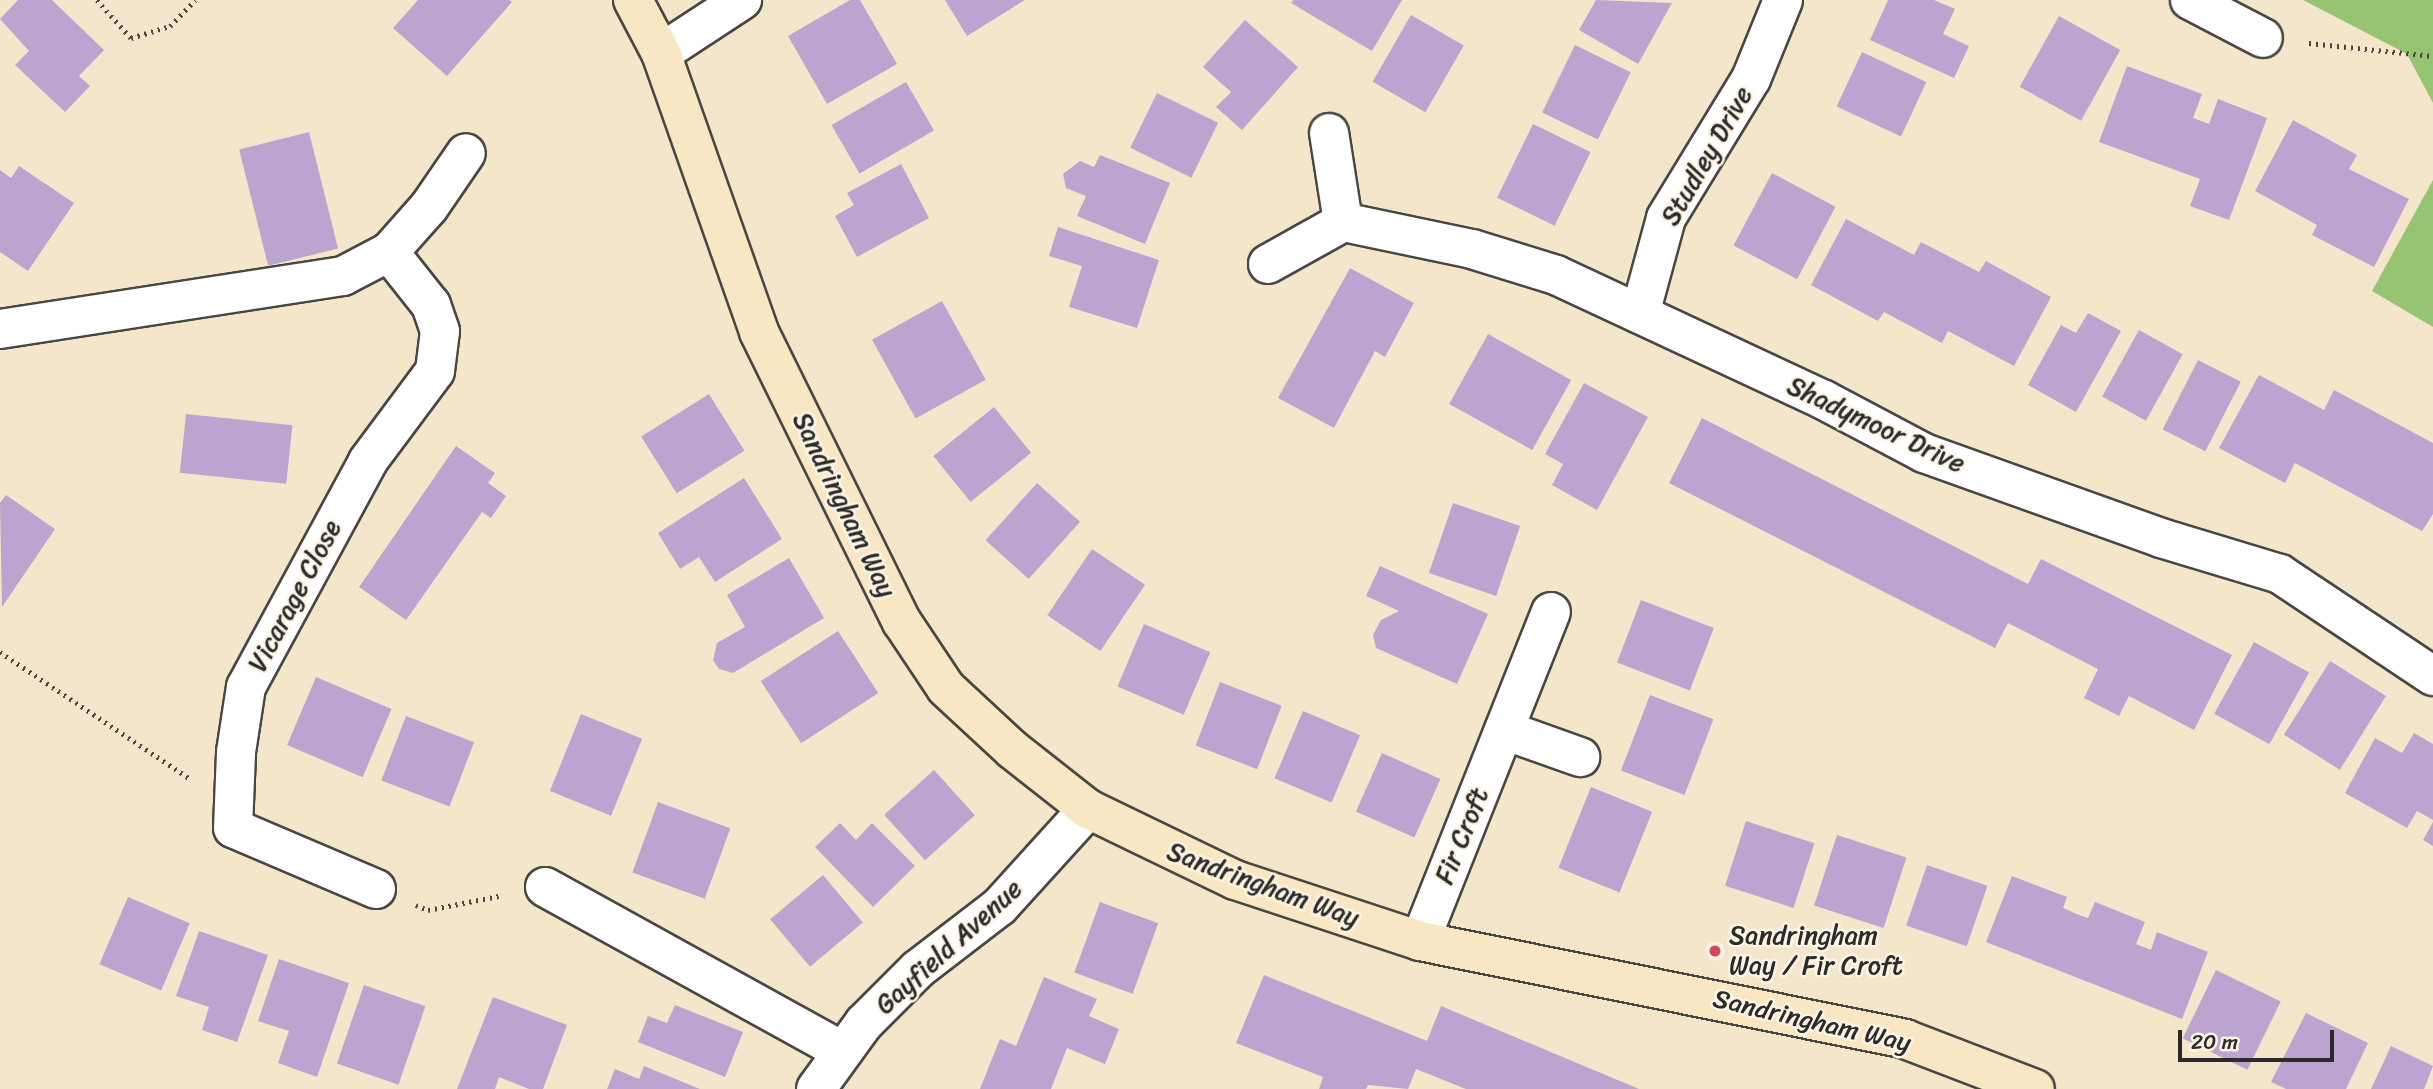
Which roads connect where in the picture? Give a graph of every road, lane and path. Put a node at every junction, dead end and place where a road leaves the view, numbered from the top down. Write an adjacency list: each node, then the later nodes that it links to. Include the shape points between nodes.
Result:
1 (97, 0): 2 (path, via 131,38 170,26)
2 (195, 0)
3 (633, 0): 8 (street, Sandringham Way)
4 (742, 0): 8 (street)
5 (1783, 0): 15 (street, Studley Drive, via 1751,79 1666,218)
6 (2190, 0): 7 (street)
7 (2263, 38): 9 (path)
8 (661, 53): 23 (street, Sandringham Way, via 759,332 902,622 946,688 1013,750)
9 (2433, 56)
10 (1329, 133): 12 (street)
11 (466, 153): 13 (street, via 429,207)
12 (1343, 222): 14 (street); 15 (street, Shadymoor Drive, via 1472,249 1556,275)
13 (389, 252): 16 (street, via 343,276); 22 (street, Vicarage Close, via 436,318 440,331 435,371 368,461 246,687)
14 (1268, 264)
15 (1640, 314): 19 (street, Shadymoor Drive, via 1824,400 1924,453 2161,538 2280,574)
16 (0, 329)
17 (1551, 612): 20 (street, Fir Croft)
18 (0, 652): 22 (path)
19 (2433, 676)
20 (1504, 730): 21 (street); 26 (street, Fir Croft)
21 (1580, 757)
22 (234, 807): 25 (street, Vicarage Close, via 233,828)
23 (1088, 809): 26 (street, Sandringham Way, via 1235,880); 27 (street, Gayfield Avenue, via 1000,906 918,969)
24 (545, 887): 25 (path, via 428,910); 27 (street)
25 (376, 889)
26 (1420, 941): 29 (street, Sandringham Way, via 1905,1039)
27 (841, 1051): 28 (street, Gayfield Avenue)
28 (816, 1089)
29 (2035, 1089)

